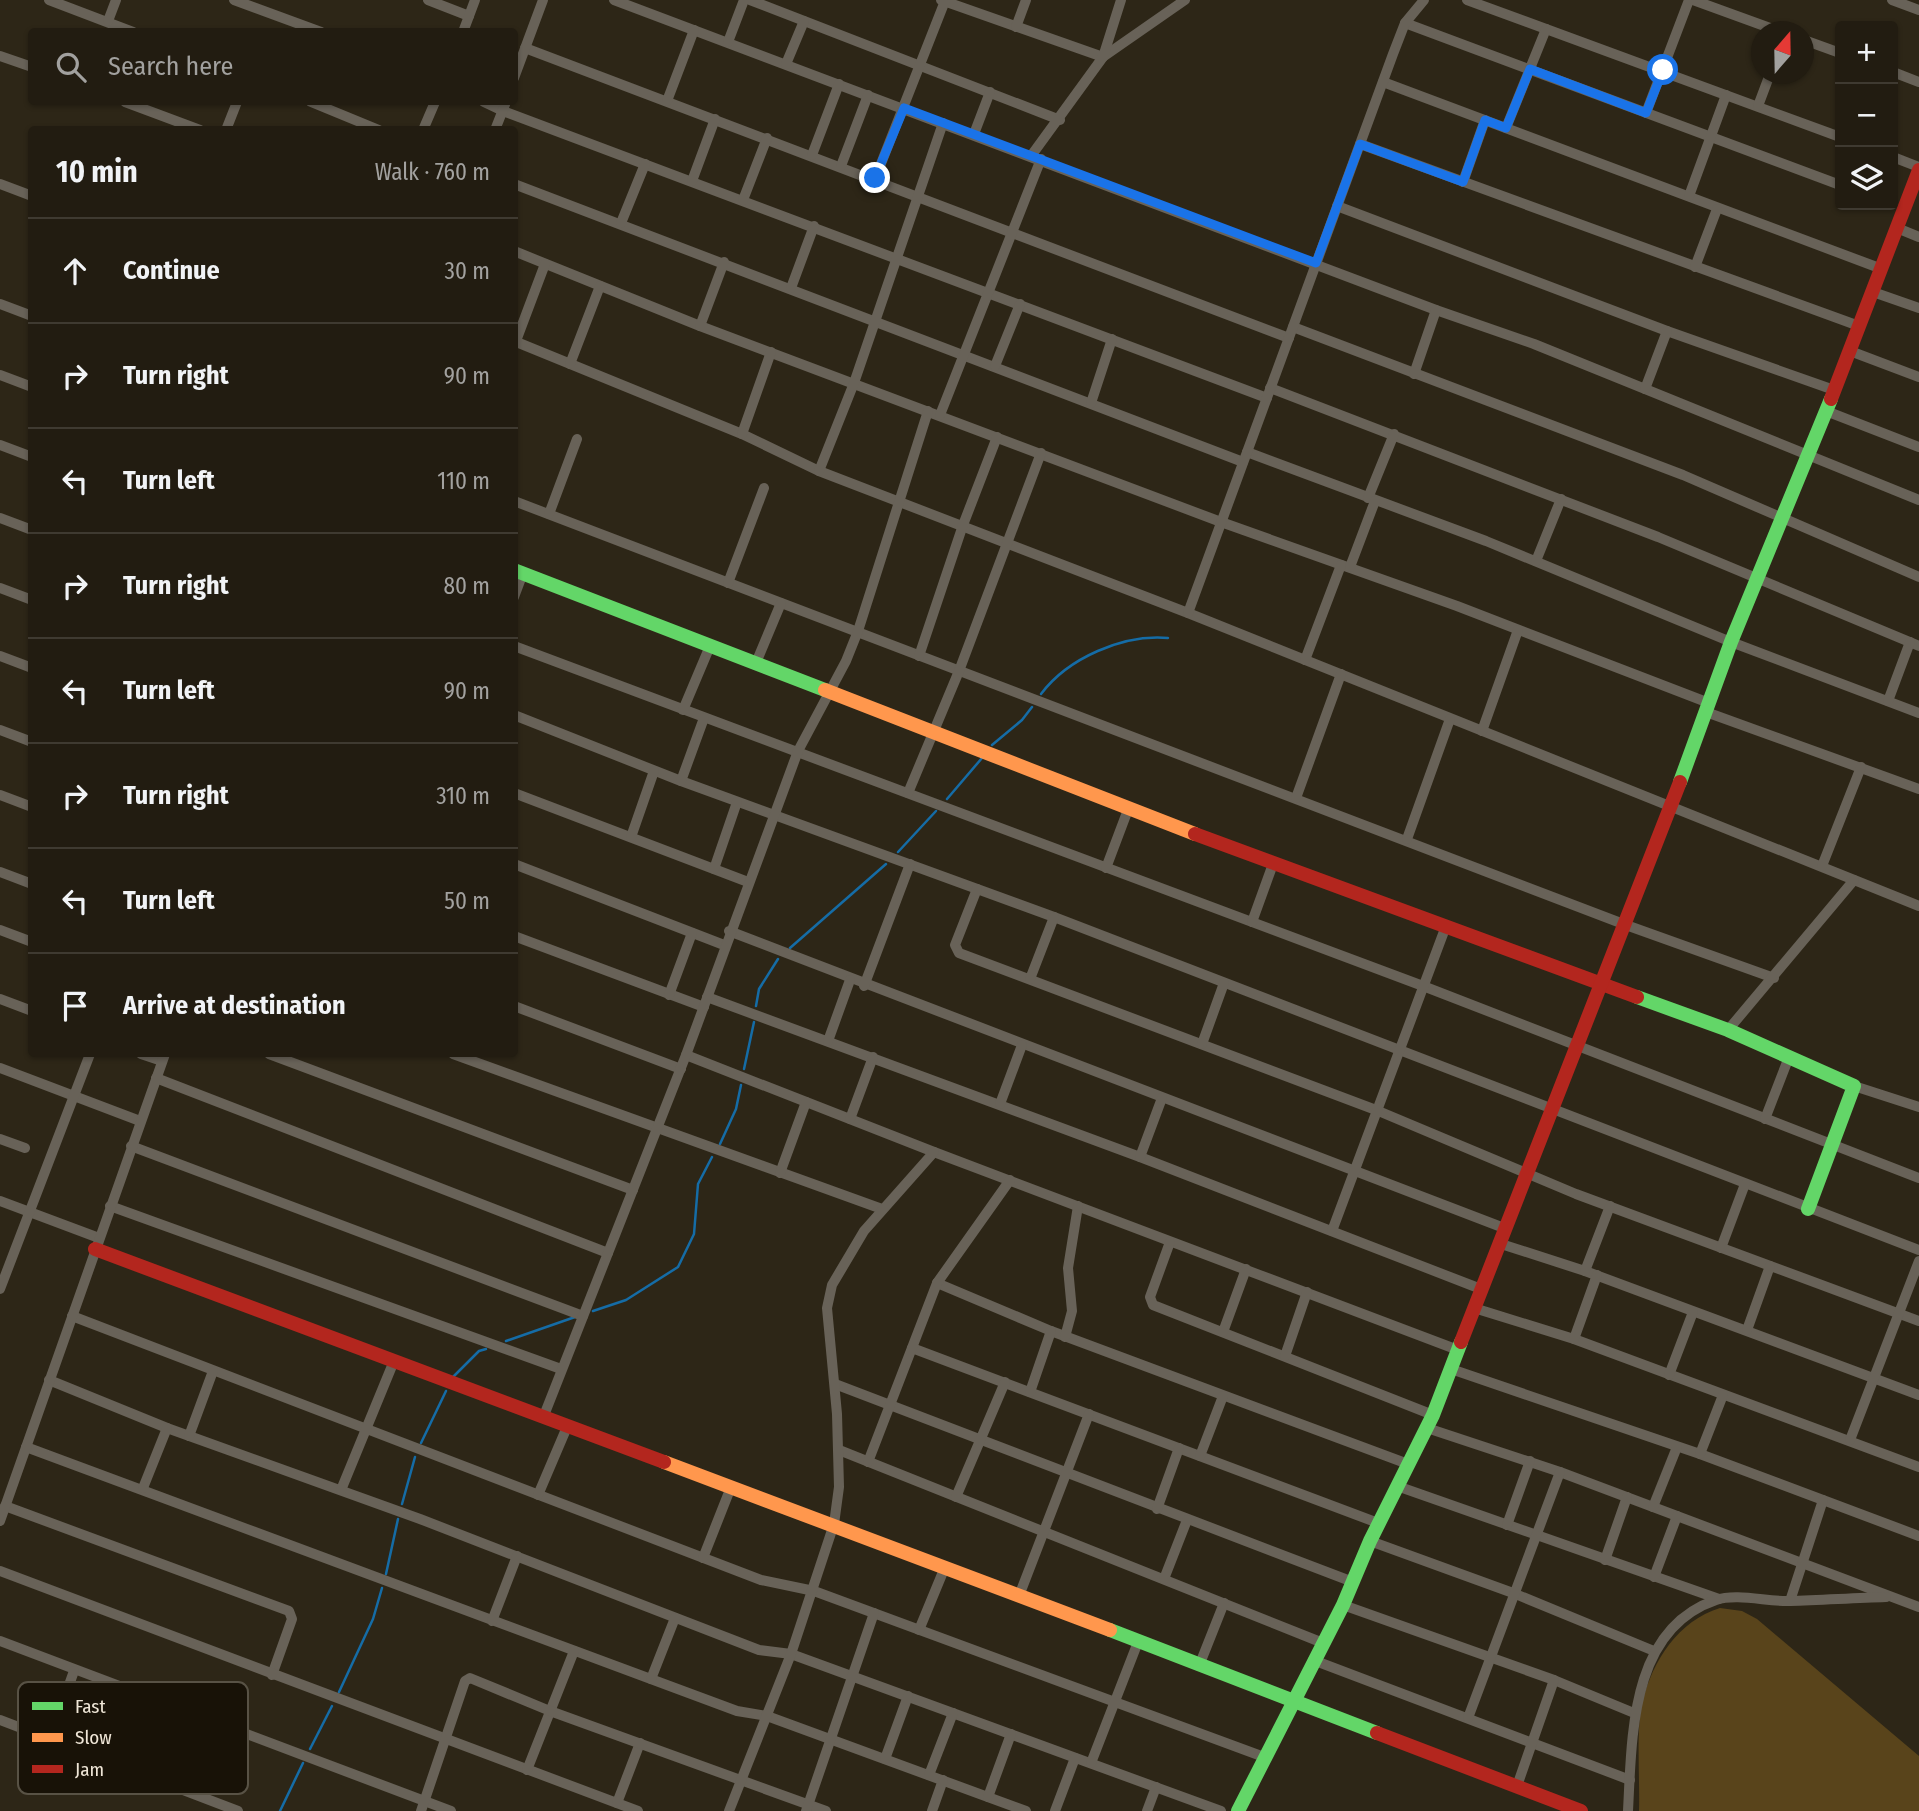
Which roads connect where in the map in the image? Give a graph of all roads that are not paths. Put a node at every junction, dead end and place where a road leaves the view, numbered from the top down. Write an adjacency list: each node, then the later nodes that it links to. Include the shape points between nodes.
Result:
1 (49, 0): 20 (street)
2 (116, 0): 20 (street)
3 (233, 0): 26 (street)
4 (428, 0): 19 (street)
5 (475, 0): 19 (street)
6 (543, 0): 32 (street)
7 (614, 0): 29 (street)
8 (744, 0): 30 (street)
9 (750, 0): 21 (street)
10 (1026, 0): 24 (street)
11 (1121, 0): 35 (street)
12 (1185, 0): 35 (street)
13 (1424, 0): 23 (street)
14 (1467, 0): 28 (street)
15 (1691, 0): 22 (street); 41 (street)
16 (1892, 0): 18 (street)
17 (943, 1): 24 (street); 37 (street)
18 (1919, 10)
19 (469, 16): 27 (street)
20 (108, 21): 25 (street)
21 (804, 21): 36 (street); 37 (street)
22 (1751, 21)
23 (1405, 23): 40 (street); 43 (street)
24 (1016, 27): 35 (street)
25 (124, 28)
26 (302, 28)
27 (464, 28)
28 (1546, 29): 40 (street); 41 (street)
29 (694, 30): 30 (street); 50 (street)
30 (728, 42): 36 (street)
31 (1814, 44): 33 (street)
32 (525, 47): 39 (street); 50 (street)
33 (1835, 51)
34 (0, 55): 38 (street)
35 (1103, 57): 60 (street)
36 (786, 64): 45 (street)
37 (921, 65): 47 (street); 57 (street)
38 (28, 66)
39 (518, 67)
40 (1530, 69): 58 (street); 68 (street)
41 (1663, 70): 49 (street); 58 (street)
42 (1898, 74): 44 (street)
43 (1383, 82): 61 (street); 73 (street)
44 (1919, 82)
45 (839, 84): 48 (street); 74 (street)
46 (1766, 84): 56 (street)
47 (990, 92): 60 (street); 69 (street)
48 (869, 95): 57 (street); 78 (street)
49 (1726, 95): 56 (street); 71 (street)
50 (667, 101): 59 (street)
51 (137, 105): 63 (street)
52 (236, 105): 64 (street)
53 (318, 105): 65 (street)
54 (434, 105): 66 (street)
55 (504, 106): 67 (street); 77 (street)
56 (1758, 106): 70 (street)
57 (904, 108): 62 (street); 80 (street)
58 (1646, 113): 71 (street)
59 (715, 119): 72 (street); 81 (street)
60 (1060, 120): 75 (street)
61 (1485, 120): 68 (street); 82 (street)
62 (943, 123): 69 (street); 87 (street)
63 (190, 126)
64 (228, 126)
65 (369, 126)
66 (425, 126)
67 (496, 126)
68 (1506, 128): 88 (street)
69 (974, 134): 75 (street)
70 (1835, 135)
71 (1709, 137): 83 (street); 88 (street)
72 (767, 138): 74 (street); 89 (street)
73 (1360, 144): 82 (street); 90 (street)
74 (812, 155): 78 (street)
75 (1036, 157): 96 (street); 101 (street)
76 (1898, 159): 79 (street)
77 (645, 164): 81 (street); 93 (street)
78 (841, 166): 80 (street)
79 (1919, 169): 91 (street)
80 (875, 178): 87 (street)
81 (692, 181): 89 (street)
82 (1463, 182): 103 (street)
83 (1835, 183)
84 (0, 184): 86 (street)
85 (518, 185): 93 (street)
86 (28, 194)
87 (918, 195): 96 (street); 99 (street)
88 (1689, 196): 92 (street)
89 (743, 200): 94 (street)
90 (1337, 206): 101 (street); 118 (street)
91 (1899, 206): 95 (street)
92 (1717, 209): 103 (street); 104 (street)
93 (621, 223): 100 (street)
94 (814, 226): 99 (street); 106 (street)
95 (1897, 228): 97 (street); 104 (street)
96 (1013, 231): 107 (street); 120 (street)
97 (1919, 237)
98 (518, 253): 102 (street)
99 (897, 257): 107 (street); 114 (street)
100 (724, 262): 106 (street); 115 (street)
101 (1316, 263): 112 (street); 117 (street)
102 (545, 264): 105 (street); 119 (street)
103 (1695, 267): 116 (street)
104 (1881, 269): 108 (street)
105 (600, 286): 115 (street); 126 (street)
106 (791, 288): 114 (street)
107 (988, 292): 110 (street); 125 (street)
108 (1873, 292): 111 (street); 116 (street)
109 (0, 304): 113 (street)
110 (1020, 304): 121 (street); 127 (street)
111 (1919, 308)
112 (1436, 310): 128 (street); 133 (street)
113 (28, 314)
114 (876, 321): 125 (street); 131 (street)
115 (700, 326): 124 (street)
116 (1859, 326): 123 (street)
117 (1293, 327): 120 (street); 128 (street)
118 (1667, 331): 133 (street); 134 (street)
119 (518, 333)
120 (1289, 338): 135 (street)
121 (1112, 339): 135 (street); 136 (street)
122 (518, 342): 126 (street)
123 (1850, 351): 130 (street); 134 (street)
124 (771, 352): 131 (street); 140 (street)
125 (963, 354): 127 (street); 139 (street)
126 (570, 364): 140 (street)
127 (995, 366): 136 (street)
128 (1414, 374): 158 (street)
129 (0, 376): 132 (street)
130 (1919, 377)
131 (854, 383): 137 (street); 150 (street)
132 (28, 386)
133 (1645, 389): 147 (street)
134 (1834, 390): 138 (street)
135 (1268, 393): 141 (street); 149 (street)
136 (1091, 403): 149 (street)
137 (928, 411): 139 (street); 154 (street)
138 (1826, 411): 145 (street); 147 (street)
139 (940, 415): 142 (street)
140 (742, 433): 150 (street)
141 (1394, 434): 152 (street); 153 (street)
142 (997, 437): 146 (street); 161 (street)
143 (577, 439): 157 (street)
144 (0, 446): 148 (street)
145 (1919, 447)
146 (1041, 453): 160 (street); 163 (street)
147 (1808, 455): 155 (street); 158 (street)
148 (28, 456)
149 (1245, 457): 152 (street); 160 (street)
150 (819, 471): 154 (street)
151 (764, 488): 169 (street)
152 (1372, 499): 164 (street); 165 (street)
153 (1561, 499): 164 (street); 168 (street)
154 (898, 500): 161 (street); 175 (street)
155 (1919, 500)
156 (518, 502): 157 (street)
157 (549, 514): 169 (street)
158 (1782, 517): 167 (street); 168 (street)
159 (0, 518): 162 (street)
160 (1221, 522): 165 (street); 173 (street)
161 (963, 526): 163 (street); 181 (street)
162 (28, 528)
163 (1005, 542): 173 (street); 185 (street)
164 (1536, 561): 176 (street)
165 (1345, 566): 174 (street); 182 (street)
166 (519, 572): 178 (street)
167 (1919, 577)
168 (1757, 578): 176 (street); 177 (street)
169 (728, 583): 172 (street)
170 (0, 588): 171 (street)
171 (28, 598)
172 (780, 603): 175 (street); 183 (street)
173 (1188, 613): 182 (street)
174 (1518, 630): 189 (street); 197 (street)
175 (858, 631): 181 (street); 187 (street)
176 (1731, 642): 188 (street); 189 (street)
177 (1914, 644): 188 (street)
178 (710, 646): 183 (street); 190 (street)
179 (518, 648): 190 (street)
180 (0, 656): 184 (street)
181 (919, 656): 185 (street)
182 (1306, 660): 186 (street)
183 (756, 663): 187 (street)
184 (28, 666)
185 (959, 671): 196 (street); 207 (street)
186 (1341, 674): 194 (street); 207 (street)
187 (831, 690): 196 (street); 199 (street)
188 (1888, 701): 191 (street)
189 (1708, 707): 200 (street); 210 (street)
190 (683, 710): 193 (street)
191 (1919, 713)
192 (518, 717): 201 (street)
193 (704, 718): 199 (street); 202 (street)
194 (1450, 719): 197 (street); 214 (street)
195 (0, 730): 198 (street)
196 (933, 730): 204 (street); 211 (street)
197 (1482, 731): 210 (street)
198 (28, 740)
199 (798, 751): 204 (street); 212 (street)
200 (1861, 767): 203 (street); 218 (street)
201 (654, 771): 202 (street); 213 (street)
202 (681, 782): 208 (street)
203 (1919, 789)
204 (908, 793): 219 (street)
205 (0, 795): 209 (street)
206 (518, 795): 213 (street)
207 (1296, 798): 214 (street)
208 (737, 802): 212 (street); 220 (street)
209 (28, 806)
210 (1672, 806): 218 (street); 229 (street)
211 (1129, 807): 216 (street); 219 (street)
212 (775, 815): 215 (street); 224 (street)
213 (631, 837): 220 (street)
214 (1407, 839): 229 (street)
215 (909, 864): 225 (street); 242 (street)
216 (1273, 864): 228 (street); 230 (street)
217 (518, 866): 233 (street)
218 (1822, 866): 222 (street)
219 (1106, 868): 228 (street)
220 (714, 869): 224 (street)
221 (0, 872): 223 (street)
222 (1854, 880): 226 (street); 237 (street)
223 (28, 882)
224 (748, 882): 232 (street)
225 (977, 889): 227 (street); 238 (street, via 955,950)
226 (1919, 906)
227 (1054, 917): 238 (street); 240 (street)
228 (1252, 922): 243 (street)
229 (1626, 925): 237 (street); 241 (street)
230 (1446, 926): 241 (street); 243 (street)
231 (0, 930): 235 (street)
232 (729, 931): 236 (street); 239 (street)
233 (692, 933): 236 (street); 244 (street)
234 (518, 938): 244 (street)
235 (28, 940)
236 (724, 944): 246 (street)
237 (1774, 978): 249 (street)
238 (1030, 979): 251 (street)
239 (850, 980): 242 (street); 250 (street)
240 (1224, 983): 251 (street); 254 (street)
241 (1601, 983): 249 (street); 253 (street)
242 (864, 986): 252 (street)
243 (1423, 986): 253 (street); 254 (street)
244 (669, 995): 246 (street)
245 (0, 999): 248 (street)
246 (705, 1002): 250 (street); 255 (street)
247 (518, 1008): 263 (street)
248 (28, 1010)
249 (1728, 1030): 261 (street)
250 (828, 1041): 260 (street)
251 (1202, 1044): 272 (street)
252 (1022, 1045): 267 (street); 269 (street)
253 (1577, 1046): 271 (street); 274 (street)
254 (1399, 1050): 271 (street); 272 (street)
255 (686, 1055): 263 (street); 268 (street)
256 (89, 1057): 266 (street)
257 (164, 1057): 264 (street)
258 (277, 1057): 289 (street)
259 (461, 1057): 276 (street)
260 (873, 1057): 269 (street); 273 (street)
261 (1789, 1057): 265 (street); 274 (street)
262 (0, 1068): 266 (street)
263 (681, 1069): 276 (street)
264 (156, 1078): 275 (street); 304 (street)
265 (1854, 1086): 270 (street); 278 (street)
266 (74, 1095): 275 (street); 296 (street)
267 (1162, 1098): 282 (street); 283 (street)
268 (806, 1102): 273 (street); 285 (street)
269 (1000, 1104): 282 (street)
270 (1919, 1107)
271 (1551, 1108): 284 (street); 288 (street)
272 (1376, 1110): 283 (street); 284 (street)
273 (850, 1119): 281 (street)
274 (1765, 1119): 278 (street)
275 (140, 1121): 279 (street)
276 (657, 1130): 285 (street); 289 (street)
277 (0, 1139): 280 (street)
278 (1832, 1145): 286 (street); 295 (street)
279 (131, 1146): 291 (street); 319 (street)
280 (25, 1148)
281 (934, 1152): 287 (street); 294 (street)
282 (1140, 1157): 298 (street)
283 (1353, 1171): 297 (street); 298 (street)
284 (1527, 1171): 293 (street); 297 (street)
285 (780, 1173): 294 (street)
286 (1919, 1178)
287 (1010, 1180): 292 (street); 311 (street)
288 (1745, 1184): 295 (street); 302 (street)
289 (633, 1190): 304 (street)
290 (0, 1201): 296 (street)
291 (110, 1206): 300 (street); 330 (street)
292 (1078, 1206): 299 (street); 324 (street, via 1068,1268 1072,1311)
293 (1610, 1206): 302 (street); 308 (street)
294 (882, 1209): 337 (street, via 849,1252 832,1285 827,1308)
295 (1808, 1209): 303 (street)
296 (29, 1212): 300 (street); 310 (street)
297 (1504, 1228): 301 (street)
298 (1332, 1231): 313 (street)
299 (1170, 1242): 307 (street); 323 (street, via 1150,1301)
300 (97, 1243): 318 (street); 329 (street)
301 (1498, 1243): 308 (street); 313 (street)
302 (1721, 1248): 306 (street)
303 (1919, 1250)
304 (608, 1254): 319 (street)
305 (1919, 1261): 317 (street)
306 (1770, 1266): 317 (street); 321 (street)
307 (1245, 1269): 314 (street); 323 (street)
308 (1585, 1271): 309 (street)
309 (1597, 1275): 316 (street); 325 (street)
310 (2, 1277): 312 (street)
311 (937, 1283): 322 (street); 326 (street)
312 (0, 1289)
313 (1481, 1289): 315 (street)
314 (1307, 1292): 327 (street); 328 (street)
315 (1474, 1308): 325 (street); 327 (street)
316 (1693, 1312): 321 (street); 333 (street)
317 (1898, 1313): 320 (street); 334 (street)
318 (72, 1316): 332 (street); 335 (street)
319 (583, 1316): 330 (street)
320 (1919, 1321)
321 (1747, 1330): 334 (street)
322 (1051, 1331): 324 (street); 338 (street)
323 (1223, 1332): 328 (street)
324 (1065, 1337): 341 (street)
325 (1574, 1339): 333 (street)
326 (912, 1348): 336 (street); 342 (street)
327 (1458, 1350): 331 (street)
328 (1285, 1356): 345 (street)
329 (394, 1361): 344 (street); 348 (street)
330 (561, 1368): 344 (street)
331 (1451, 1369): 345 (street); 353 (street)
332 (213, 1371): 348 (street); 349 (street)
333 (1669, 1375): 339 (street)
334 (1874, 1378): 340 (street); 350 (street)
335 (49, 1380): 347 (street); 352 (street)
336 (1005, 1382): 338 (street); 351 (street)
337 (835, 1384): 342 (street); 355 (street)
338 (1030, 1392): 343 (street)
339 (1723, 1395): 350 (street); 356 (street)
340 (1919, 1395)
341 (1223, 1396): 357 (street); 360 (street)
342 (890, 1405): 351 (street); 359 (street)
343 (1089, 1414): 354 (street); 363 (street)
344 (543, 1418): 346 (street)
345 (1430, 1421): 358 (street); 360 (street)
346 (567, 1427): 365 (street); 368 (street)
347 (167, 1428): 349 (street); 366 (street)
348 (365, 1430): 367 (street); 368 (street)
349 (189, 1436): 367 (street)
350 (1850, 1440): 361 (street)
351 (982, 1441): 363 (street); 369 (street)
352 (26, 1447): 366 (street); 372 (street)
353 (1677, 1447): 356 (street); 373 (street)
354 (1179, 1448): 357 (street); 374 (street)
355 (839, 1450): 359 (street); 379 (street)
356 (1700, 1454): 371 (street)
357 (1200, 1456): 378 (street)
358 (1530, 1461): 362 (street); 380 (street)
359 (868, 1462): 369 (street)
360 (1408, 1464): 364 (street)
361 (1919, 1467)
362 (1560, 1472): 370 (street); 382 (street)
363 (1066, 1474): 374 (street); 381 (street)
364 (1396, 1486): 378 (street); 380 (street)
365 (731, 1487): 379 (street); 386 (street)
366 (143, 1488): 405 (street)
367 (341, 1490): 385 (street)
368 (538, 1495): 386 (street)
369 (956, 1497): 381 (street)
370 (1628, 1497): 373 (street); 387 (street)
371 (1824, 1500): 383 (street); 388 (street)
372 (5, 1506): 377 (street); 417 (street, via 289,1611 292,1619)
373 (1653, 1507): 375 (street)
374 (1157, 1509): 376 (street)
375 (1677, 1517): 388 (street); 391 (street)
376 (1187, 1520): 392 (street); 393 (street)
377 (0, 1521)
378 (1378, 1523): 384 (street)
379 (834, 1524): 389 (street); 394 (street)
380 (1507, 1525): 382 (street)
381 (1044, 1532): 392 (street); 396 (street)
382 (1535, 1535): 387 (street); 395 (street)
383 (1919, 1536)
384 (1370, 1541): 393 (street); 395 (street)
385 (517, 1556): 404 (street); 405 (street)
386 (703, 1558): 394 (street, via 761,1580)
387 (1605, 1560): 391 (street)
388 (1803, 1563): 397 (street); 399 (street)
389 (945, 1567): 396 (street); 406 (street)
390 (0, 1571): 417 (street)
391 (1654, 1577): 398 (street)
392 (1164, 1579): 400 (street)
393 (1353, 1582): 401 (street)
394 (814, 1591): 403 (street); 412 (street)
395 (1513, 1593): 411 (street); 413 (street)
396 (1019, 1596): 408 (street)
397 (1891, 1597): 399 (street); 402 (street)
398 (1719, 1599): 399 (street); 411 (street, via 1684,1615)
399 (1790, 1601)
400 (1224, 1603): 409 (street); 415 (street)
401 (1343, 1605): 409 (street); 413 (street)
402 (1919, 1607)
403 (874, 1613): 406 (street); 418 (street)
404 (675, 1618): 412 (street, via 759,1650); 419 (street)
405 (492, 1621): 410 (street)
406 (919, 1630): 424 (street)
407 (0, 1641): 416 (street)
408 (1138, 1642): 415 (street); 424 (street)
409 (1323, 1643): 414 (street)
410 (574, 1651): 419 (street); 426 (street)
411 (1654, 1651): 428 (street)
412 (791, 1654): 418 (street); 429 (street)
413 (1490, 1658): 420 (street); 430 (street)
414 (1313, 1660): 425 (street); 430 (street)
415 (1199, 1666): 425 (street)
416 (74, 1671): 421 (street); 422 (street)
417 (272, 1675): 436 (street)
418 (852, 1676): 423 (street); 435 (street)
419 (650, 1679): 429 (street, via 737,1711)
420 (1554, 1681): 428 (street); 437 (street)
421 (70, 1682)
422 (102, 1682)
423 (908, 1696): 427 (street); 441 (street)
424 (1115, 1702): 439 (street); 442 (street)
425 (1292, 1702): 439 (street); 448 (street)
426 (550, 1711): 436 (street, via 470,1678 465,1681); 438 (street); 443 (street)
427 (953, 1713): 433 (street); 444 (street)
428 (1634, 1713): 447 (street)
429 (767, 1716): 435 (street); 445 (street)
430 (1468, 1718): 437 (street)
431 (0, 1720): 432 (street)
432 (18, 1726)
433 (1011, 1734): 440 (street); 451 (street)
434 (248, 1738): 453 (street)
435 (830, 1739): 441 (street); 454 (street)
436 (447, 1740): 443 (street); 453 (street)
437 (1532, 1741): 447 (street); 448 (street)
438 (640, 1743): 445 (street); 452 (street)
439 (1264, 1757): 465 (street)
440 (1075, 1758): 442 (street); 462 (street)
441 (886, 1759): 444 (street)
442 (1091, 1763): 449 (street)
443 (527, 1770): 452 (street)
444 (929, 1775): 446 (street)
445 (741, 1780): 454 (street); 458 (street)
446 (943, 1780): 451 (street); 460 (street)
447 (1630, 1780): 467 (street)
448 (1517, 1786): 466 (street)
449 (1156, 1787): 463 (street); 464 (street)
450 (194, 1794): 455 (street)
451 (988, 1797): 461 (street)
452 (617, 1803): 457 (street)
453 (423, 1806): 456 (street)
454 (807, 1808): 459 (street)
455 (238, 1811)
456 (451, 1811)
457 (638, 1811)
458 (729, 1811)
459 (826, 1811)
460 (932, 1811)
461 (1026, 1811)
462 (1055, 1811)
463 (1147, 1811)
464 (1221, 1811)
465 (1238, 1811)
466 (1581, 1811)
467 (1628, 1811)

